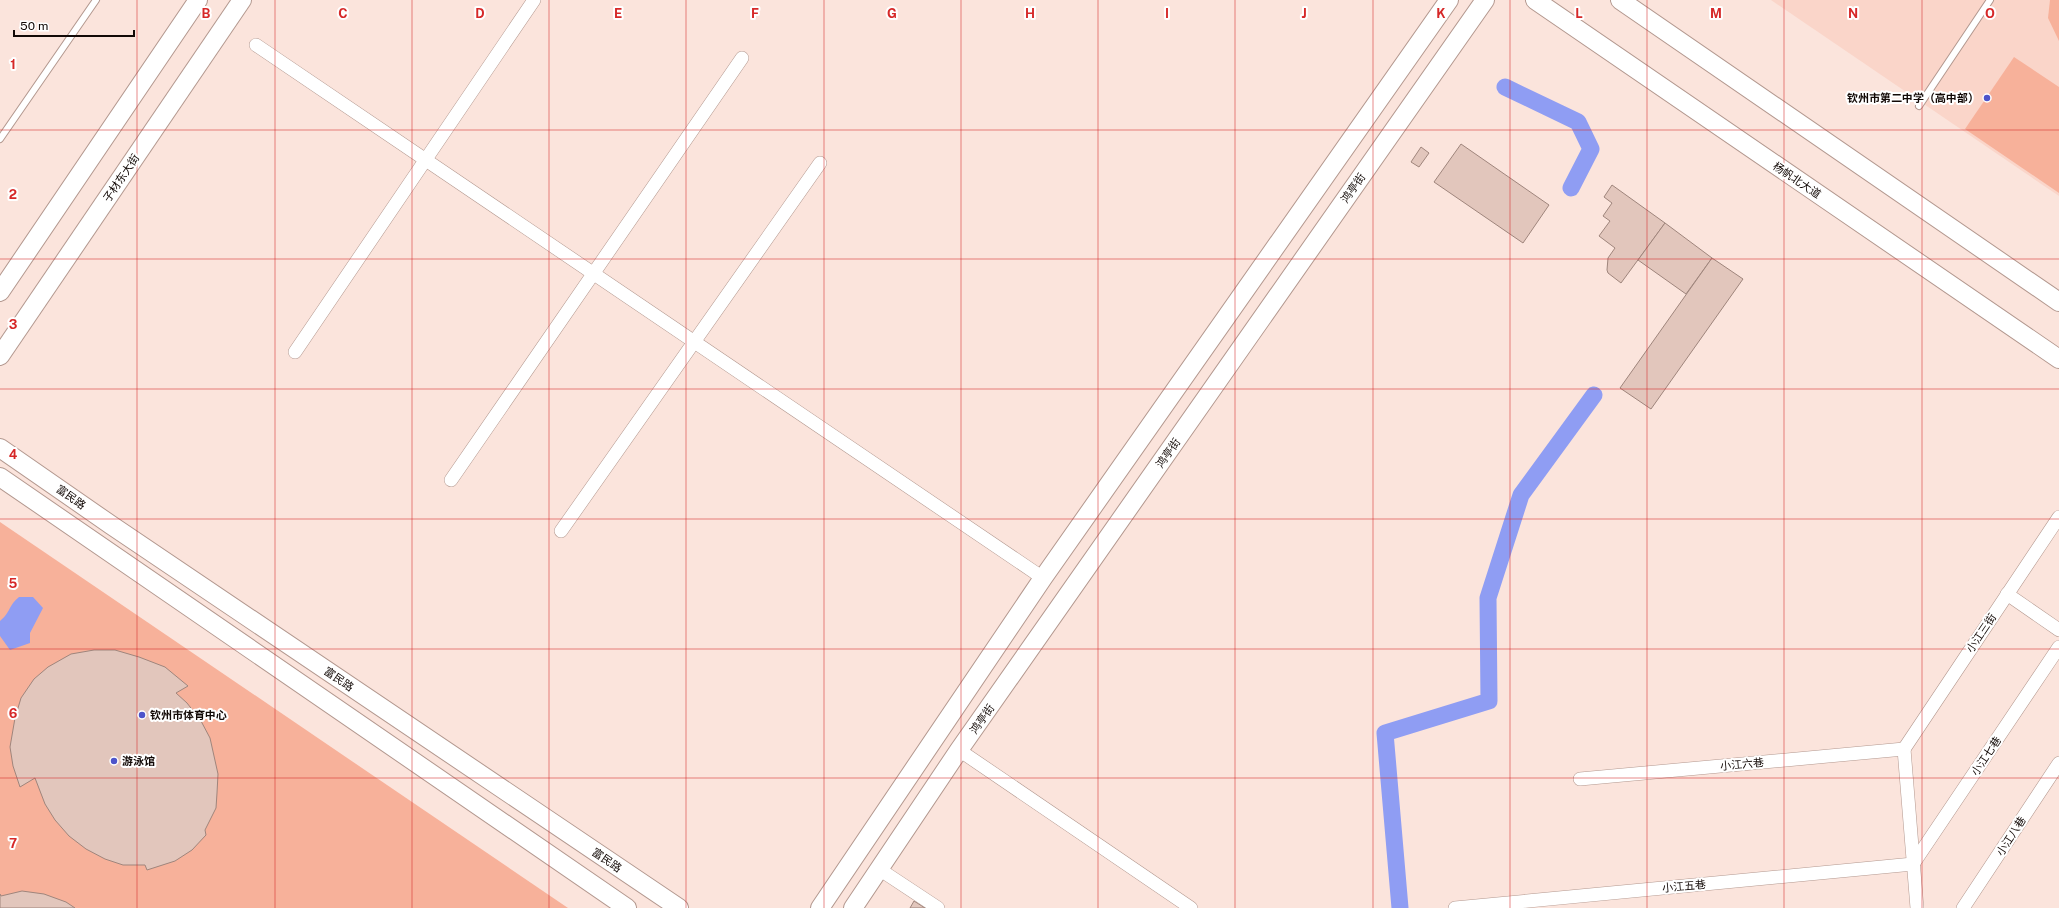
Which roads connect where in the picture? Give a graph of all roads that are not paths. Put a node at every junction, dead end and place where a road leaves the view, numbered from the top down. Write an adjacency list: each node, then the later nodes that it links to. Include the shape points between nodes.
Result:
1 (96, 0): 13 (lane)
2 (198, 0): 17 (street)
3 (242, 0): 21 (street, 子材东大街)
4 (534, 0): 14 (street)
5 (1449, 0): 28 (street)
6 (1485, 0): 33 (street, 鸿亭街)
7 (1535, 0): 22 (street, 杨帆北大道)
8 (1620, 0): 18 (street)
9 (1990, 0): 12 (lane)
10 (256, 44): 14 (street)
11 (742, 58): 16 (street)
12 (1918, 106)
13 (0, 140)
14 (426, 160): 16 (street); 20 (street)
15 (820, 163): 19 (street)
16 (594, 273): 19 (street); 25 (street)
17 (0, 292)
18 (2059, 302)
19 (695, 342): 27 (street); 28 (street)
20 (294, 352)
21 (0, 356)
22 (2059, 359)
23 (0, 448): 39 (street, 富民路)
24 (0, 477): 38 (street)
25 (451, 480)
26 (2059, 517): 29 (street, 小江三街)
27 (561, 532)
28 (1044, 578): 40 (street)
29 (2007, 594): 30 (street); 32 (street, 小江三街)
30 (2059, 630)
31 (2059, 647): 36 (street, 小江七巷)
32 (1904, 749): 35 (street, 小江六巷); 36 (street)
33 (959, 750): 37 (street, 鸿亭街); 43 (street)
34 (2059, 763): 46 (street, 小江八巷)
35 (1580, 780)
36 (1913, 864): 44 (street, 小江五巷); 45 (street)
37 (879, 869): 41 (street, 鸿亭街); 42 (street)
38 (627, 908)
39 (679, 908)
40 (820, 908)
41 (853, 908)
42 (938, 908)
43 (1192, 908)
44 (1455, 908)
45 (1917, 908)
46 (1964, 908)

